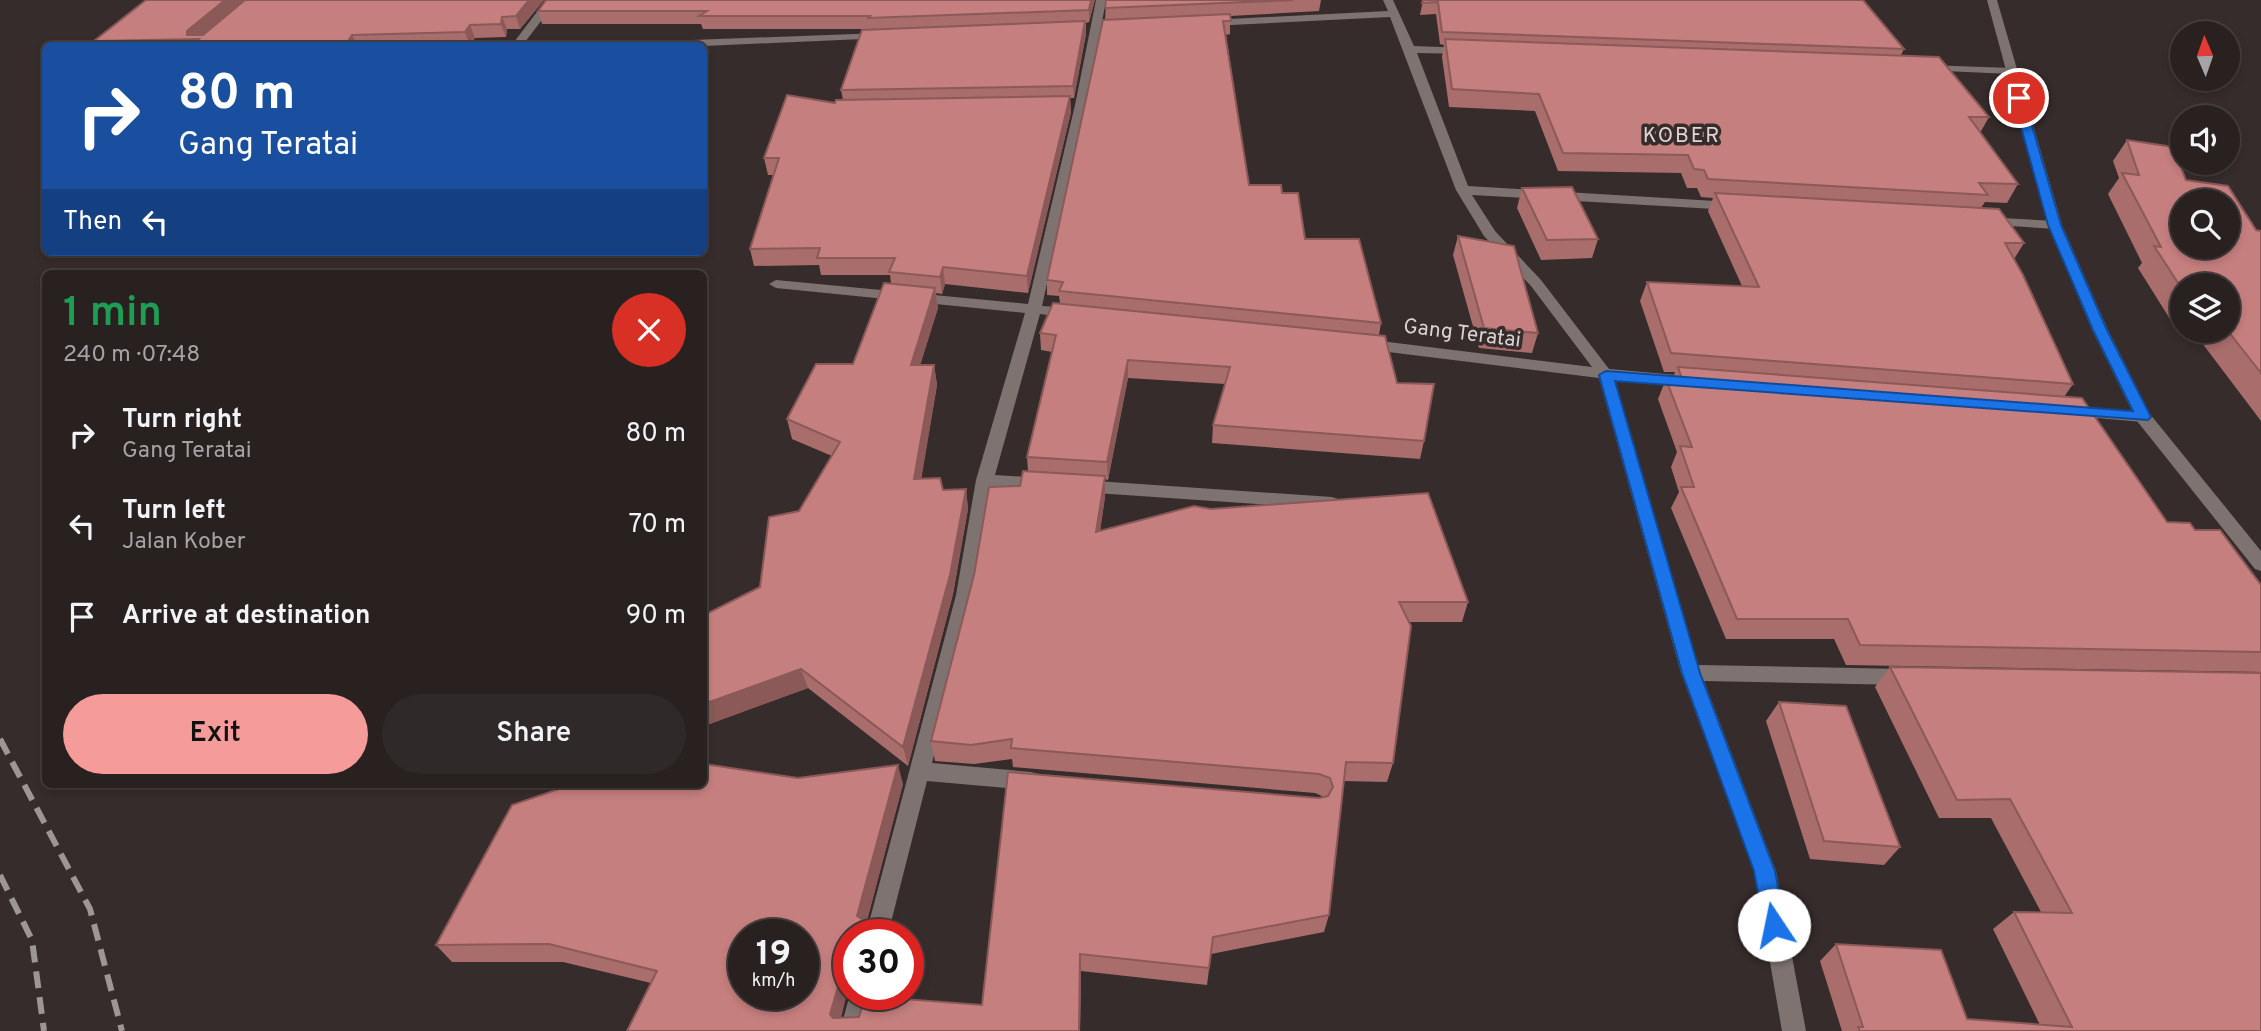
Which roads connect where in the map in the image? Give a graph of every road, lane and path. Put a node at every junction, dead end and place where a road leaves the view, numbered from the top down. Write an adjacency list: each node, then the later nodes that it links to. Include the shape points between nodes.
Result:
1 (552, 0): 8 (street)
2 (1101, 0): 19 (street, via 1074,105)
3 (1388, 0): 5 (street)
4 (1992, 0): 13 (street)
5 (1395, 14): 6 (street); 10 (street)
6 (1193, 23)
7 (893, 36): 9 (street)
8 (519, 42)
9 (707, 43)
10 (1410, 49): 11 (street); 14 (street)
11 (1480, 51)
12 (1913, 67): 13 (street)
13 (2011, 71): 17 (street)
14 (1463, 190): 15 (street); 22 (street, via 1489,233 1536,283)
15 (1740, 206)
16 (1975, 220): 17 (street)
17 (2055, 225): 25 (street)
18 (776, 284): 19 (street)
19 (1034, 309): 20 (street); 26 (street)
20 (1090, 315)
21 (1353, 343): 22 (street, Gang Teratai)
22 (1606, 375): 23 (street, Gang Teratai); 29 (street)
23 (1701, 382)
24 (2046, 409): 25 (street)
25 (2143, 417): 28 (street)
26 (985, 480): 27 (street); 31 (street, via 965,595)
27 (1353, 505)
28 (2261, 564)
29 (1691, 673): 30 (street); 36 (street, via 1765,871)
30 (1927, 677)
31 (919, 772): 32 (street); 33 (street)
32 (1056, 783)
33 (881, 919)
34 (858, 1010): 35 (street)
35 (852, 1031)
36 (1794, 1031)

